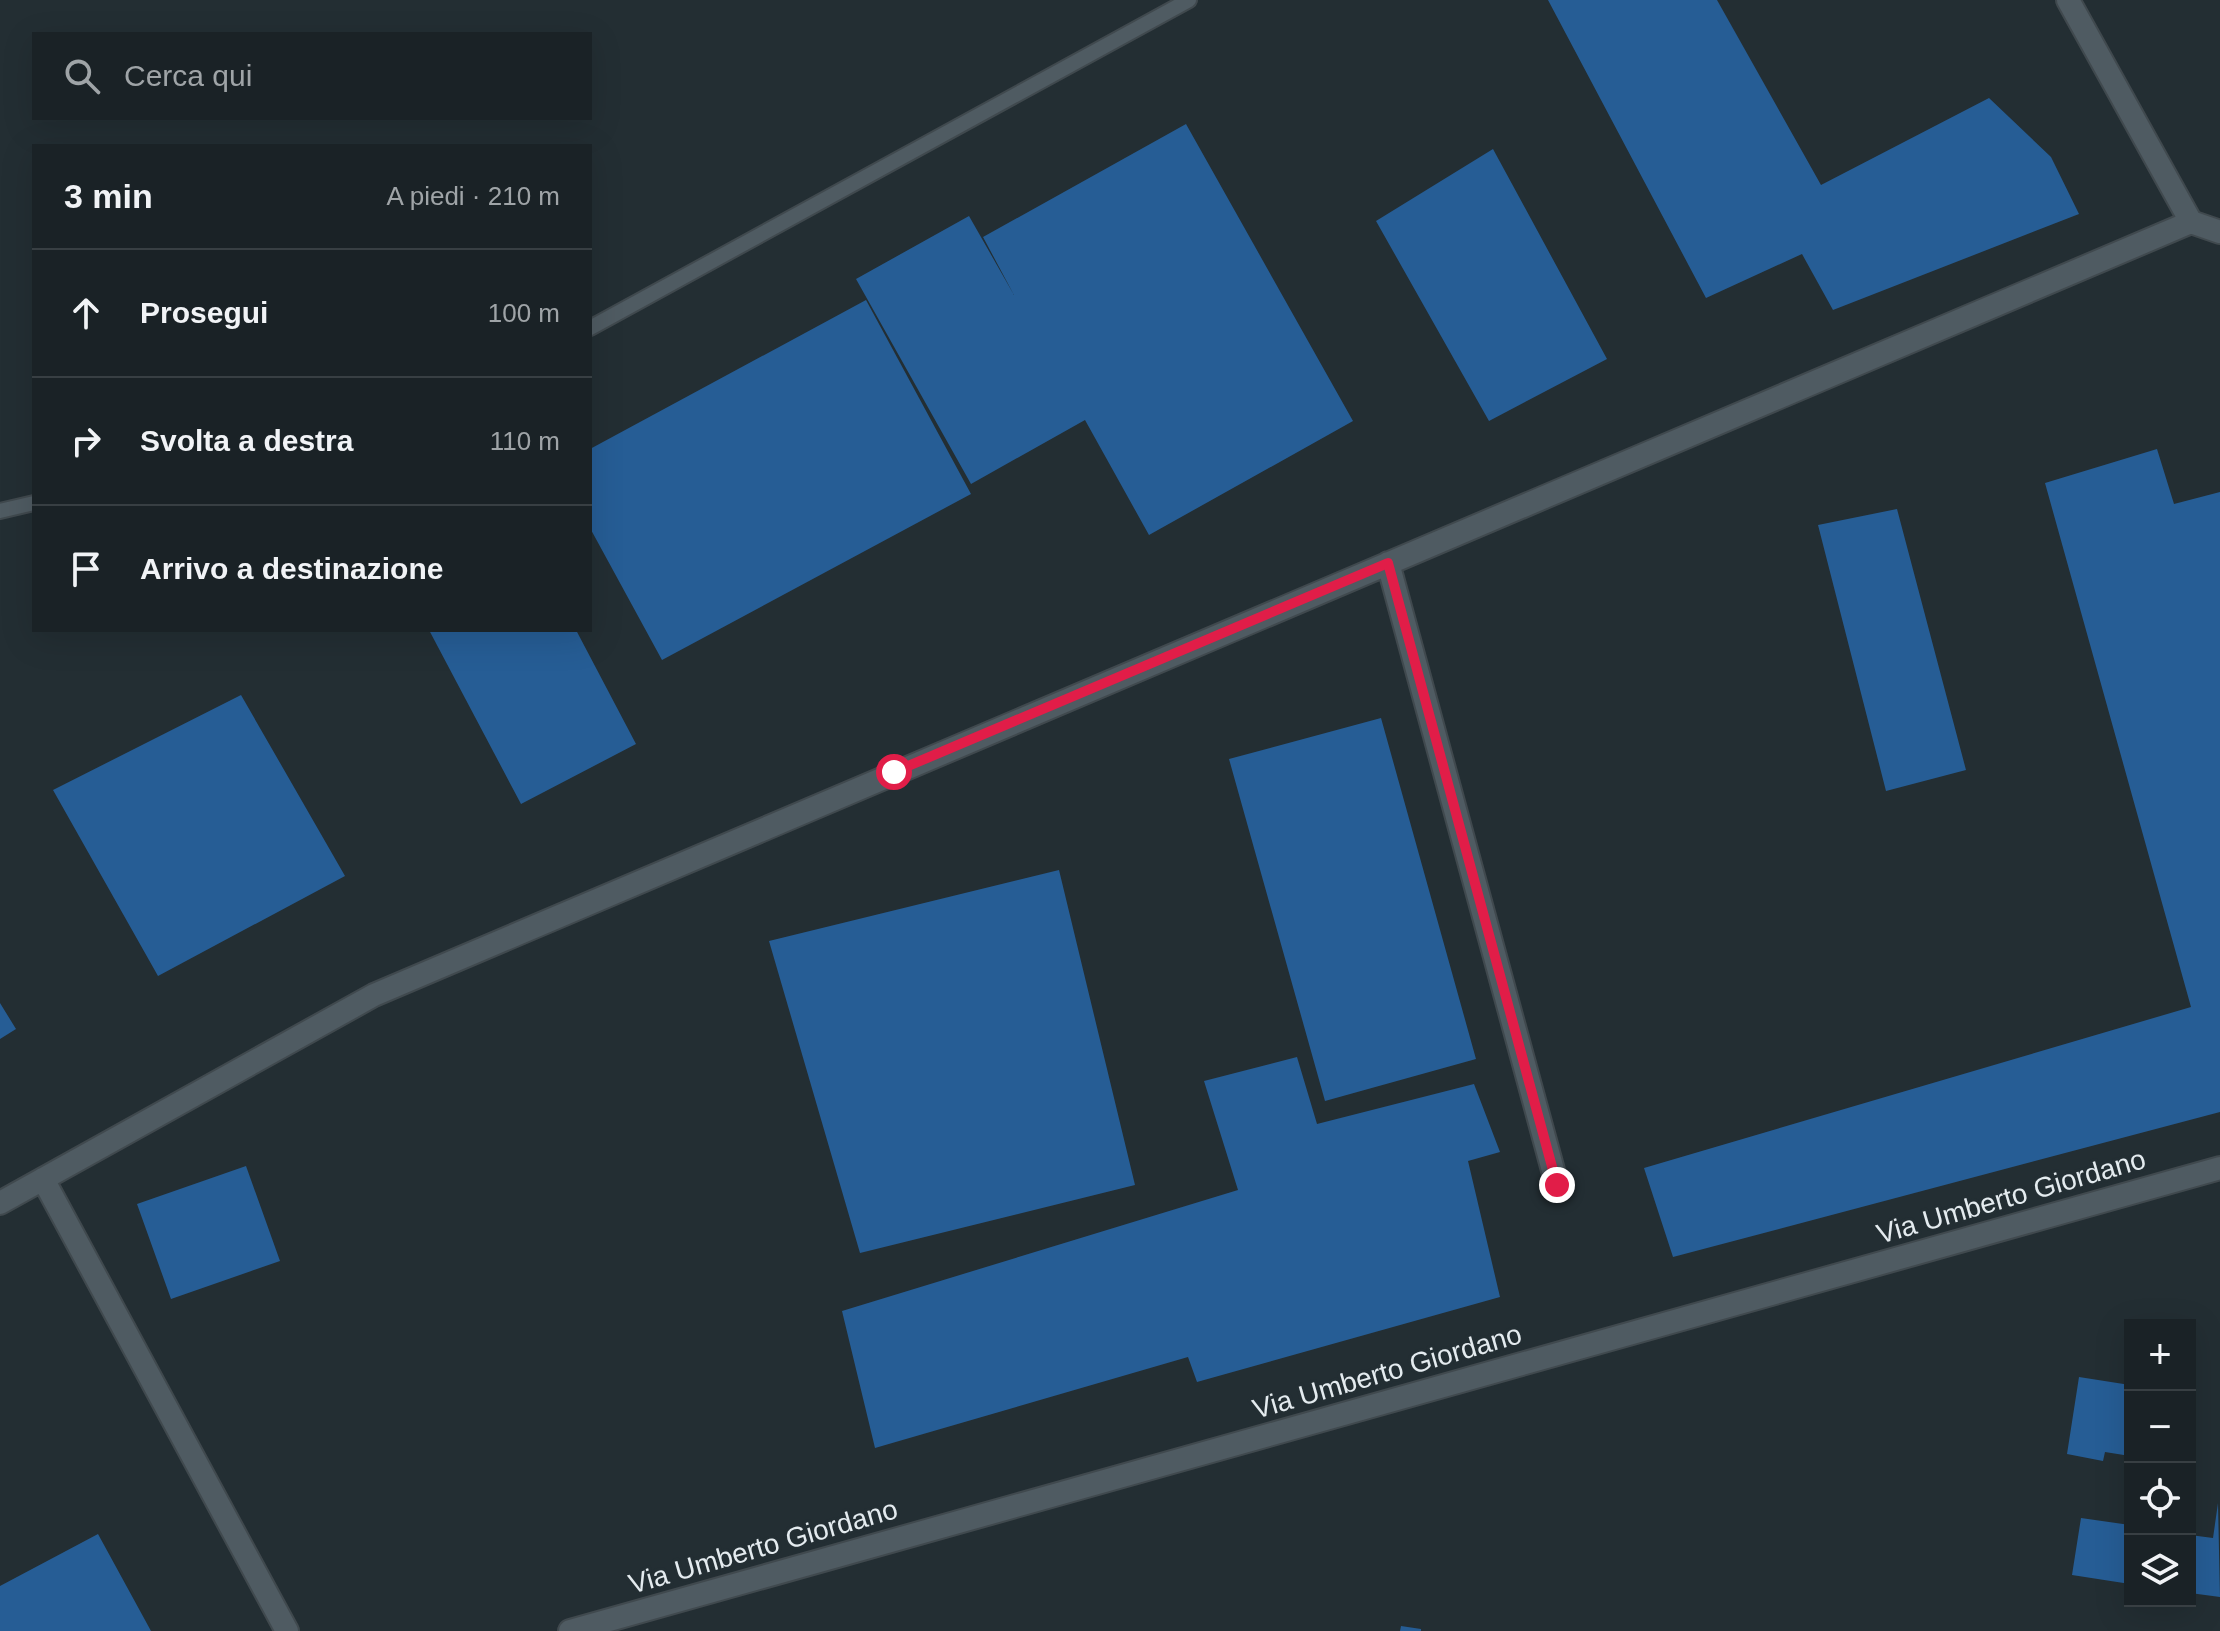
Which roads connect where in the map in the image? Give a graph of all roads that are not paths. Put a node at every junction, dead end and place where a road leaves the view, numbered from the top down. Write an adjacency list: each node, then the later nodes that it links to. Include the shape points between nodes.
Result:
1 (1189, 0): 5 (lane)
2 (2068, 0): 3 (street)
3 (2191, 222): 4 (street); 8 (street)
4 (2220, 232)
5 (592, 327)
6 (32, 503): 7 (lane)
7 (0, 511)
8 (1388, 563): 10 (street, via 374,995); 11 (street)
9 (2220, 1168): 14 (street, Via Umberto Giordano)
10 (43, 1179): 12 (street); 13 (street)
11 (1557, 1185)
12 (0, 1203)
13 (287, 1631)
14 (570, 1631)

